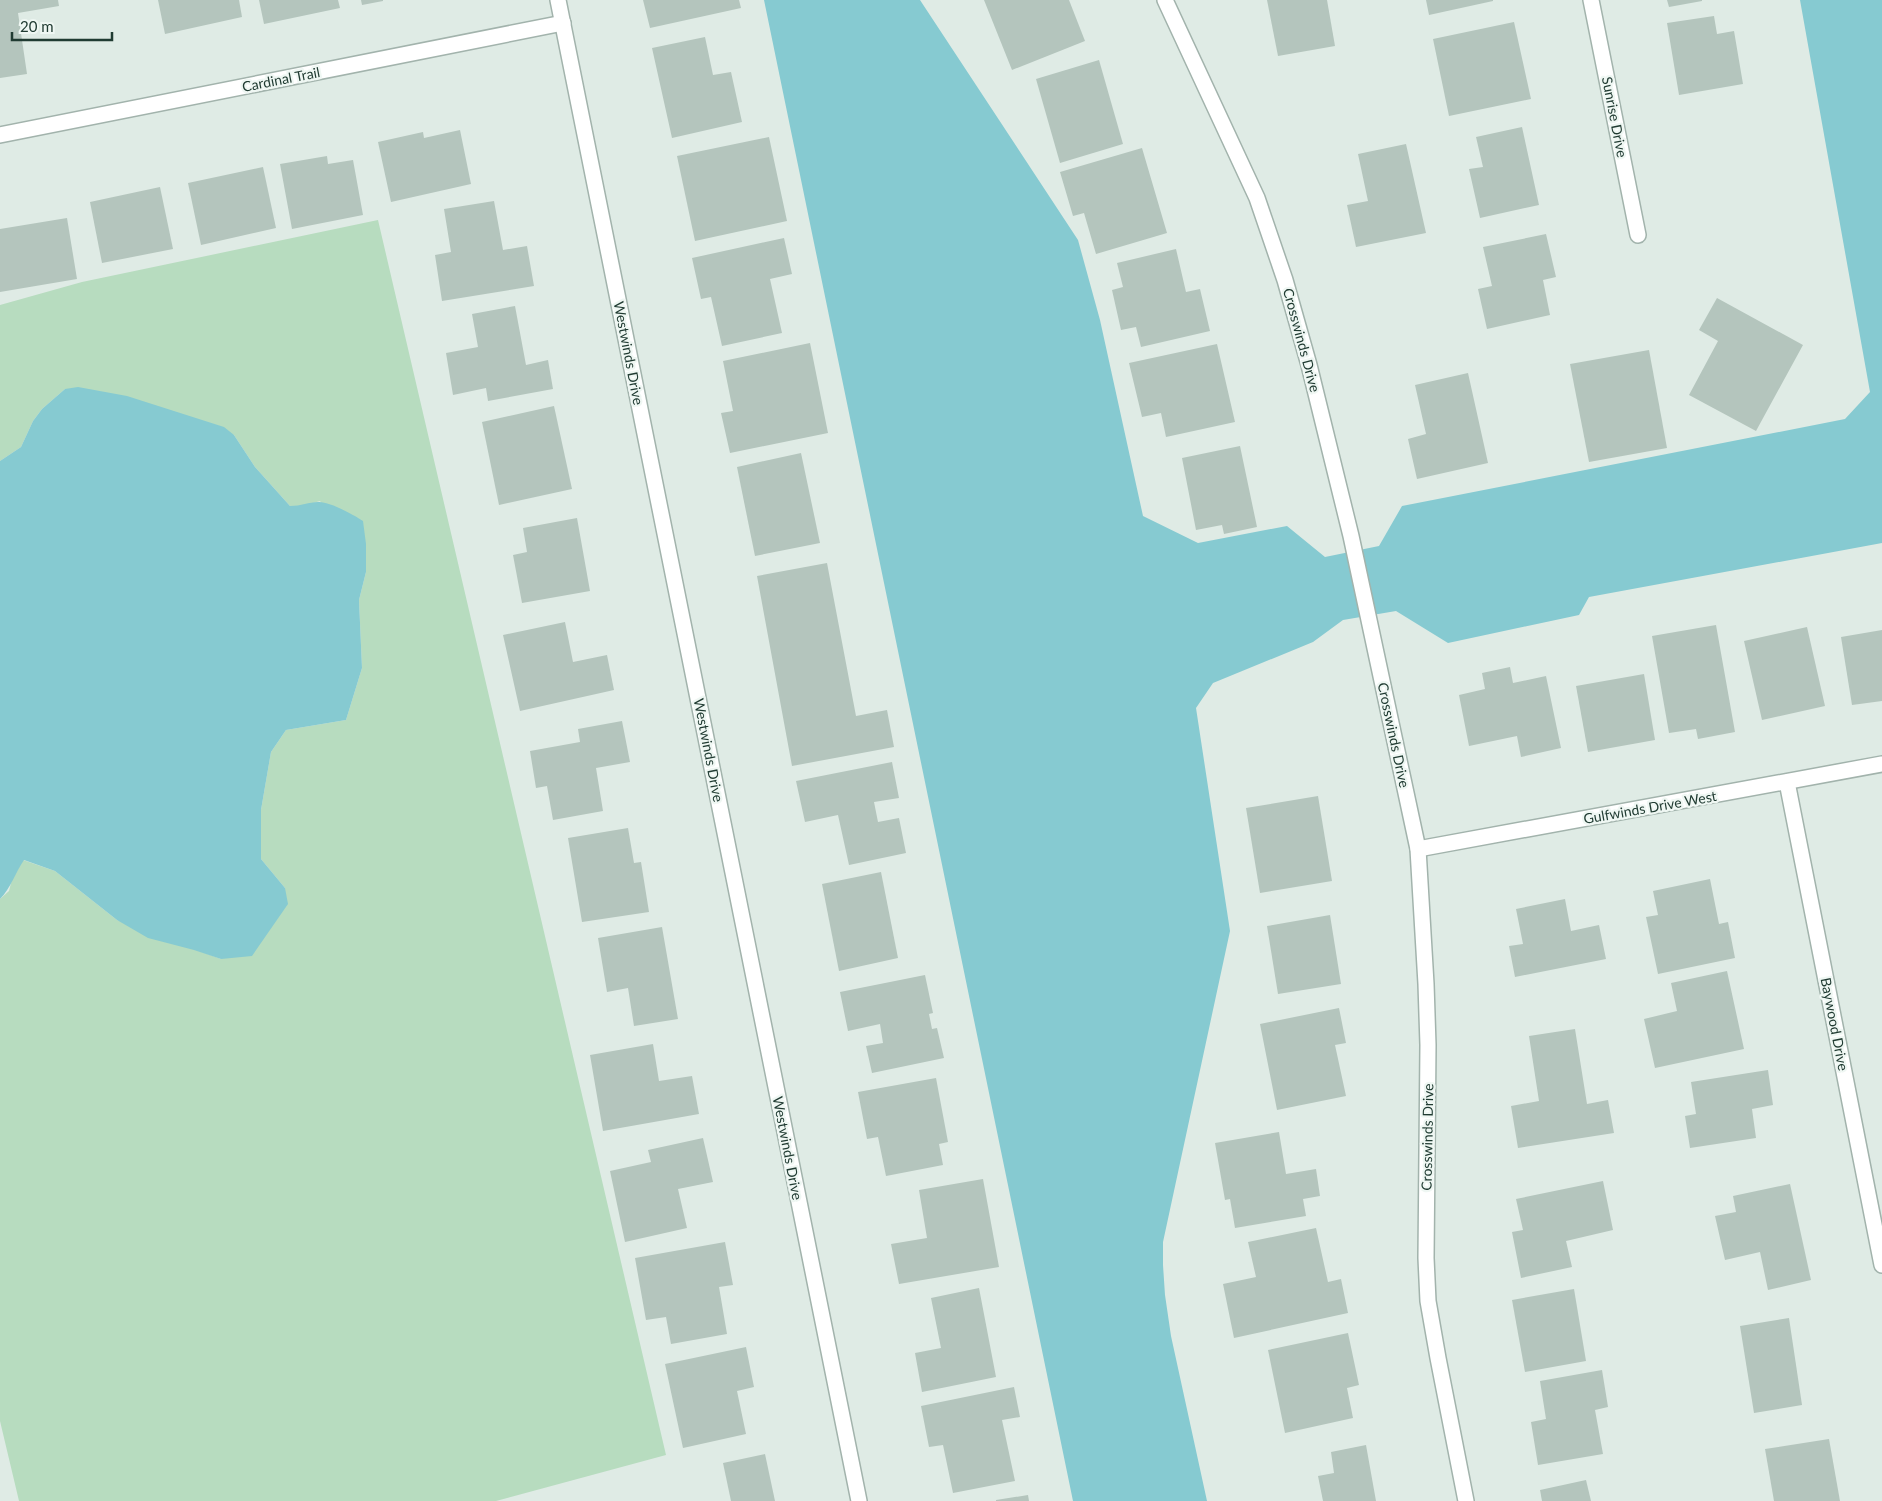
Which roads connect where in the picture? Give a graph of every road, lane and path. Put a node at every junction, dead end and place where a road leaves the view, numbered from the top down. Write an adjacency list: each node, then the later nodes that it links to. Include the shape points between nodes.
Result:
1 (558, 0): 4 (street, Westwinds Drive)
2 (1165, 0): 9 (street, Crosswinds Drive, via 1257,198 1273,240 1310,365 1351,536)
3 (1591, 0): 6 (street, Sunrise Drive)
4 (563, 23): 5 (street, Cardinal Trail); 11 (street, Westwinds Drive)
5 (0, 135)
6 (1638, 235)
7 (1882, 764): 8 (street, Gulfwinds Drive West)
8 (1787, 782): 9 (street, Gulfwinds Drive West); 10 (street, Baywood Drive)
9 (1418, 849): 12 (street, Crosswinds Drive, via 1428,1045 1428,1301)
10 (1882, 1265)
11 (859, 1501)
12 (1466, 1501)

